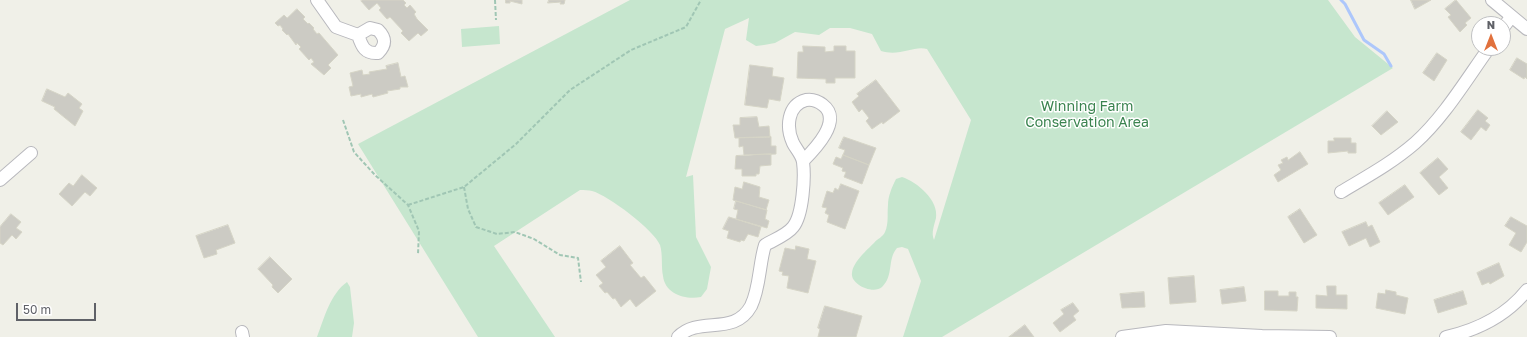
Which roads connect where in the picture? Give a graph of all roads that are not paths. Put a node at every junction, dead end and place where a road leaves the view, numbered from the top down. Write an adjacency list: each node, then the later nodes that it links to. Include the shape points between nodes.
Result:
1 (317, 0): 6 (street, via 336,27)
2 (1492, 0): 3 (street)
3 (1510, 16)
4 (1511, 17): 5 (street)
5 (1527, 29)
6 (358, 36)
7 (1483, 56): 11 (street, via 1436,120 1416,142 1387,165)
8 (31, 153): 10 (street)
9 (803, 161): 9 (street, via 827,131 830,120 827,108 819,101 800,102 792,108 789,130 792,142); 13 (street, via 800,214 793,228 765,245 751,305 741,319 723,326 700,326 683,332)
10 (0, 180)
11 (1341, 192)
12 (1527, 290): 16 (street, via 1507,310 1486,324)
13 (678, 337)
14 (1122, 337): 15 (street, via 1166,331)
15 (1330, 337)
16 (1446, 337)

